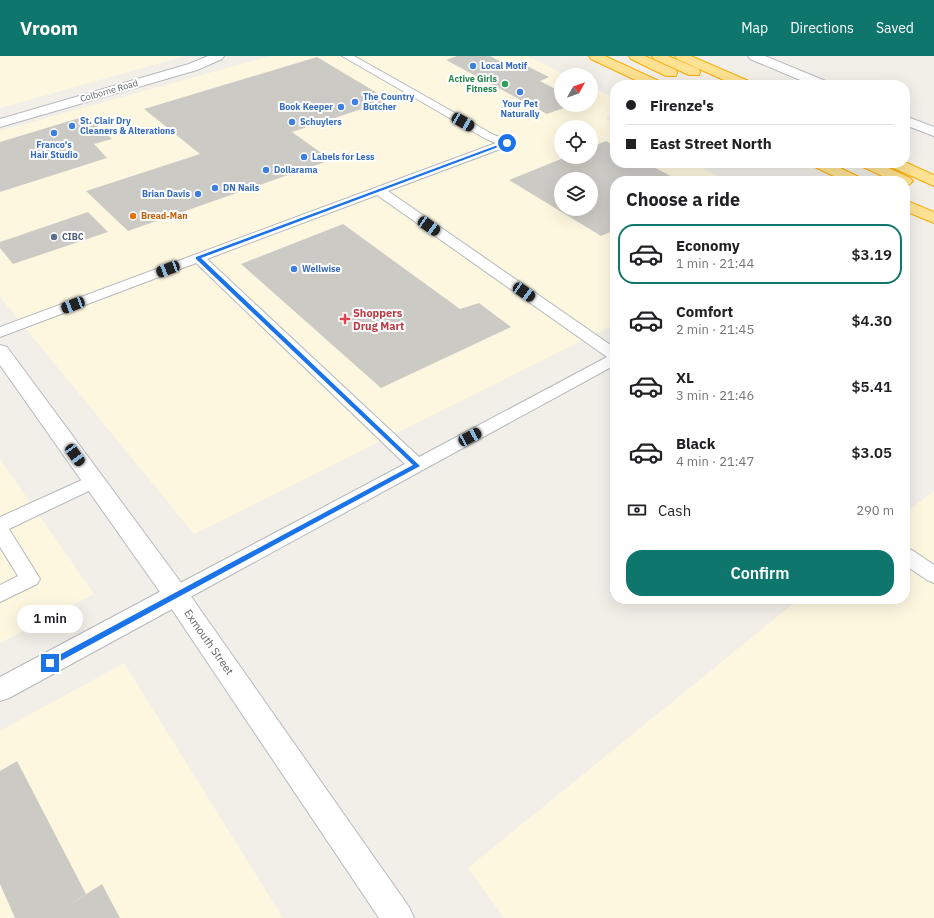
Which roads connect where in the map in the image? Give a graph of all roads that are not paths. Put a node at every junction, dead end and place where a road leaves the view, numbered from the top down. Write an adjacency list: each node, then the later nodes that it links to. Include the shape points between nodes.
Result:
1 (218, 56): 10 (street, Colborne Road)
2 (223, 56): 10 (street)
3 (347, 56): 19 (lane)
4 (363, 56): 19 (lane, via 397,72 487,125)
5 (595, 56): 11 (highway)
6 (635, 56): 12 (highway)
7 (658, 56): 13 (highway)
8 (681, 56): 14 (highway)
9 (754, 56): 15 (street)
10 (193, 67): 17 (street, Colborne Road)
11 (645, 80)
12 (687, 80)
13 (711, 80)
14 (735, 80)
15 (811, 80)
16 (910, 122): 18 (street)
17 (0, 123)
18 (934, 132)
19 (490, 137): 29 (lane, via 507,143)
20 (910, 158): 24 (highway)
21 (829, 168): 25 (highway)
22 (877, 168): 26 (highway)
23 (905, 168): 27 (highway)
24 (934, 169)
25 (845, 176)
26 (894, 176)
27 (934, 181)
28 (910, 183): 30 (highway)
29 (378, 190): 33 (lane); 36 (lane)
30 (934, 195)
31 (910, 207): 32 (highway)
32 (934, 218)
33 (198, 258): 34 (lane); 38 (lane)
34 (0, 332)
35 (0, 351): 39 (street, Exmouth Street)
36 (610, 352)
37 (610, 362): 38 (lane)
38 (417, 466): 45 (lane)
39 (93, 481): 40 (lane); 45 (street, Exmouth Street)
40 (0, 525)
41 (0, 530): 44 (lane, via 30,579)
42 (910, 558): 43 (lane)
43 (934, 575)
44 (0, 594)
45 (176, 595): 46 (street); 47 (street, Exmouth Street)
46 (0, 690)
47 (398, 918)

